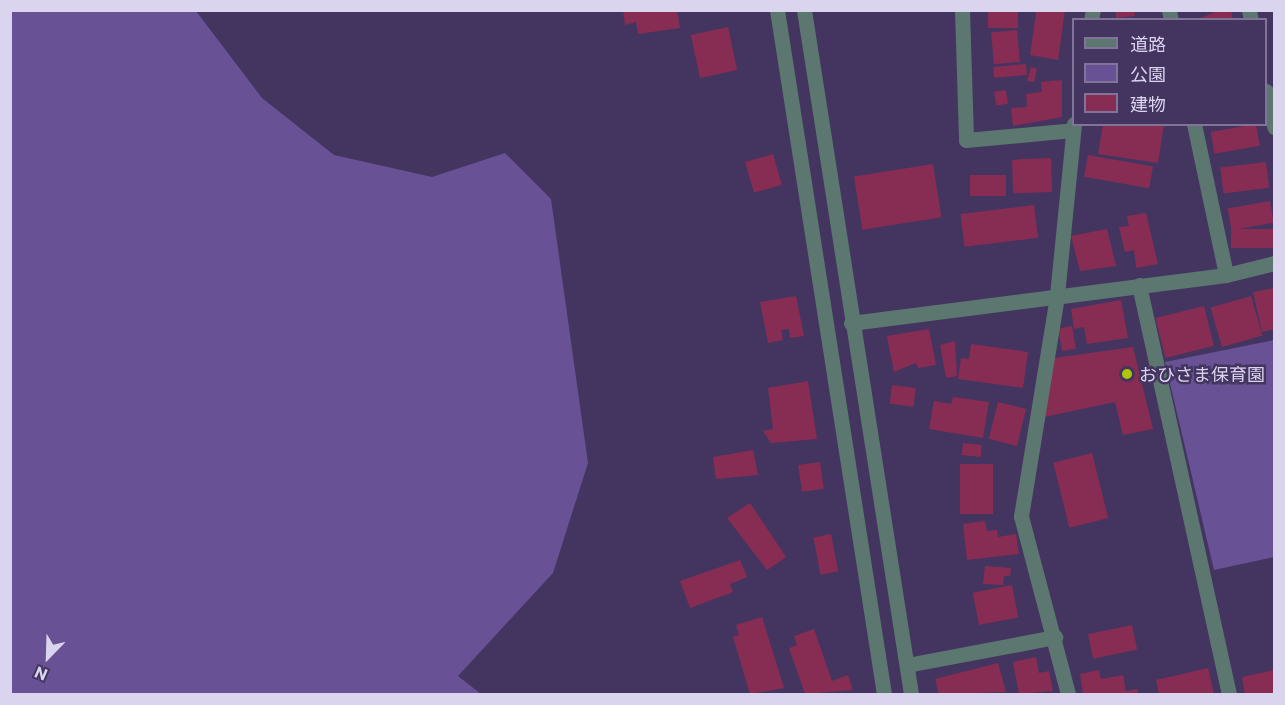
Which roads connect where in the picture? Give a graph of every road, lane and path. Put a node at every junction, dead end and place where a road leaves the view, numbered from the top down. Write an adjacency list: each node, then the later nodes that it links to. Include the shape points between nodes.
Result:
1 (777, 10): 15 (street)
2 (804, 10): 12 (street)
3 (962, 10): 6 (street, via 966,140)
4 (1267, 96): 7 (street)
5 (1194, 126): 9 (street)
6 (1074, 127): 11 (street)
7 (1275, 127)
8 (1275, 263): 9 (street)
9 (1226, 274): 10 (street)
10 (1139, 285): 11 (street); 18 (street)
11 (1057, 295): 12 (street); 13 (street, via 1021,516)
12 (851, 323): 14 (street)
13 (1055, 637): 14 (street); 17 (street)
14 (907, 665): 16 (street)
15 (884, 694)
16 (911, 694)
17 (1068, 694)
18 (1229, 694)

